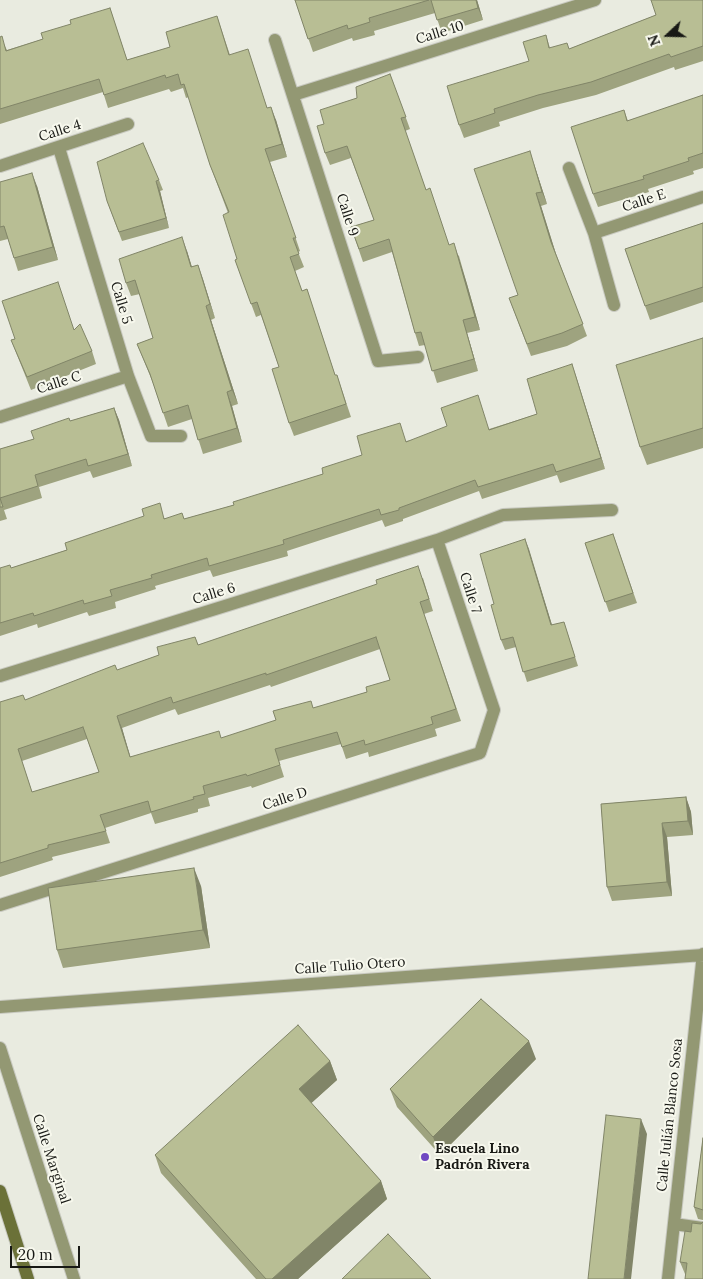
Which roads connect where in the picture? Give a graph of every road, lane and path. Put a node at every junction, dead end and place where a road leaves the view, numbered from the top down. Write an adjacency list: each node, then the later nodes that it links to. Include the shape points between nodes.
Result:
1 (595, 0): 3 (street, Calle 10)
2 (275, 40): 3 (street, Calle 9)
3 (293, 95): 11 (street, Calle 9, via 378,361)
4 (128, 124): 5 (street, Calle 4)
5 (59, 148): 6 (street, Calle 4); 12 (street, Calle 5)
6 (0, 166)
7 (569, 168): 9 (street)
8 (703, 197): 9 (street, Calle E)
9 (594, 233): 10 (street)
10 (614, 305)
11 (418, 357)
12 (128, 376): 13 (street, Calle C); 14 (street, Calle 5, via 151,436)
13 (0, 417)
14 (181, 436)
15 (612, 510): 16 (street, Calle 6, via 503,515)
16 (437, 540): 17 (street, Calle 7); 18 (street, Calle 6)
17 (475, 655): 19 (street, Calle D, via 494,710 480,753)
18 (0, 676)
19 (0, 905)
20 (703, 955): 21 (street, Calle Tulio Otero); 24 (street, Calle Julián Blanco Sosa)
21 (0, 1007)
22 (0, 1048): 27 (street, Calle Marginal)
23 (0, 1191): 26 (main road)
24 (674, 1224): 25 (street); 28 (street, Calle Julián Blanco Sosa)
25 (703, 1228)
26 (28, 1279)
27 (74, 1279)
28 (668, 1279)

